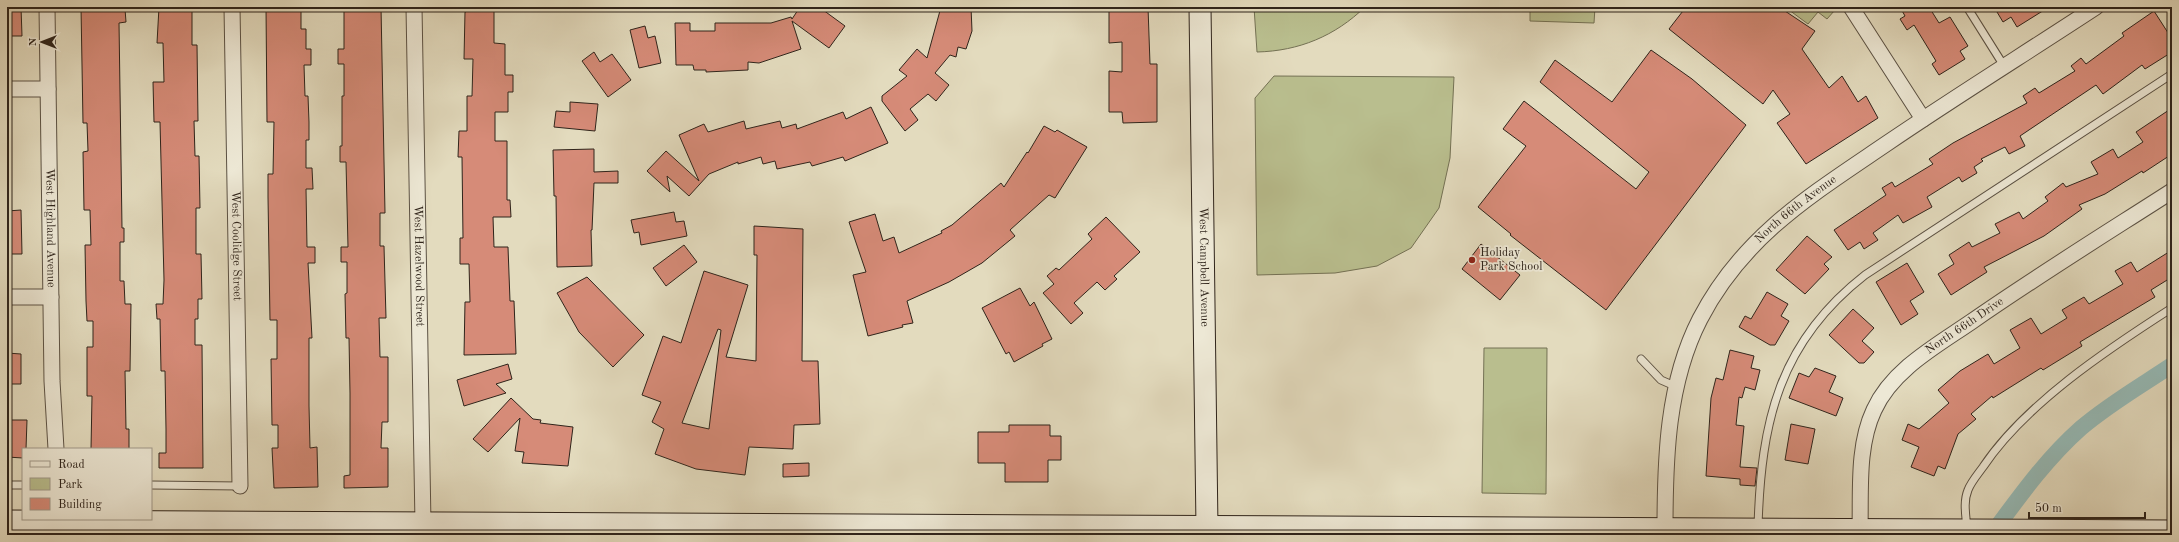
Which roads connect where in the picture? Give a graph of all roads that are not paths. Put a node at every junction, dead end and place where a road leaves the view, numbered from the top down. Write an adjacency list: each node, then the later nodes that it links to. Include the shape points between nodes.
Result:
1 (47, 7): 11 (street, West Highland Avenue)
2 (232, 7): 23 (street, West Coolidge Street)
3 (414, 7): 25 (street, West Hazelwood Street)
4 (1200, 7): 27 (main road, West Campbell Avenue)
5 (1851, 7): 12 (street)
6 (1967, 7): 8 (lane)
7 (2090, 9): 8 (street, North 66th Avenue)
8 (2004, 66): 12 (street, North 66th Avenue)
9 (2172, 74): 29 (lane, via 1865,275 1843,292 1806,335 1781,383 1768,423 1759,496)
10 (7, 89): 11 (street)
11 (48, 89): 14 (street, West Highland Avenue)
12 (1923, 119): 18 (street, North 66th Avenue, via 1799,204 1747,250 1700,320 1687,351)
13 (2172, 191): 30 (street, North 66th Drive, via 1998,303 1909,367 1884,391 1873,411 1866,434)
14 (51, 296): 15 (street); 19 (street, West Highland Avenue)
15 (7, 297)
16 (2172, 308): 31 (lane, via 2062,385 1998,445 1968,489 1965,502)
17 (1641, 359): 18 (lane, via 1661,380)
18 (1677, 388): 28 (street, North 66th Avenue, via 1669,424 1666,456)
19 (56, 448)
20 (7, 485): 21 (lane)
21 (22, 485)
22 (152, 485): 23 (lane)
23 (240, 486)
24 (7, 521): 26 (main road)
25 (423, 524): 26 (main road); 32 (main road)
26 (61, 525)
27 (1207, 528): 33 (main road); 35 (main road)
28 (1666, 529): 29 (main road); 35 (main road)
29 (1758, 529): 36 (main road)
30 (1860, 530): 31 (main road); 36 (main road)
31 (1967, 530): 37 (main road)
32 (901, 531): 33 (main road)
33 (1089, 531)
34 (2172, 531): 38 (main road)
35 (1289, 532)
36 (1783, 532)
37 (2009, 532): 38 (main road)
38 (2136, 533)

